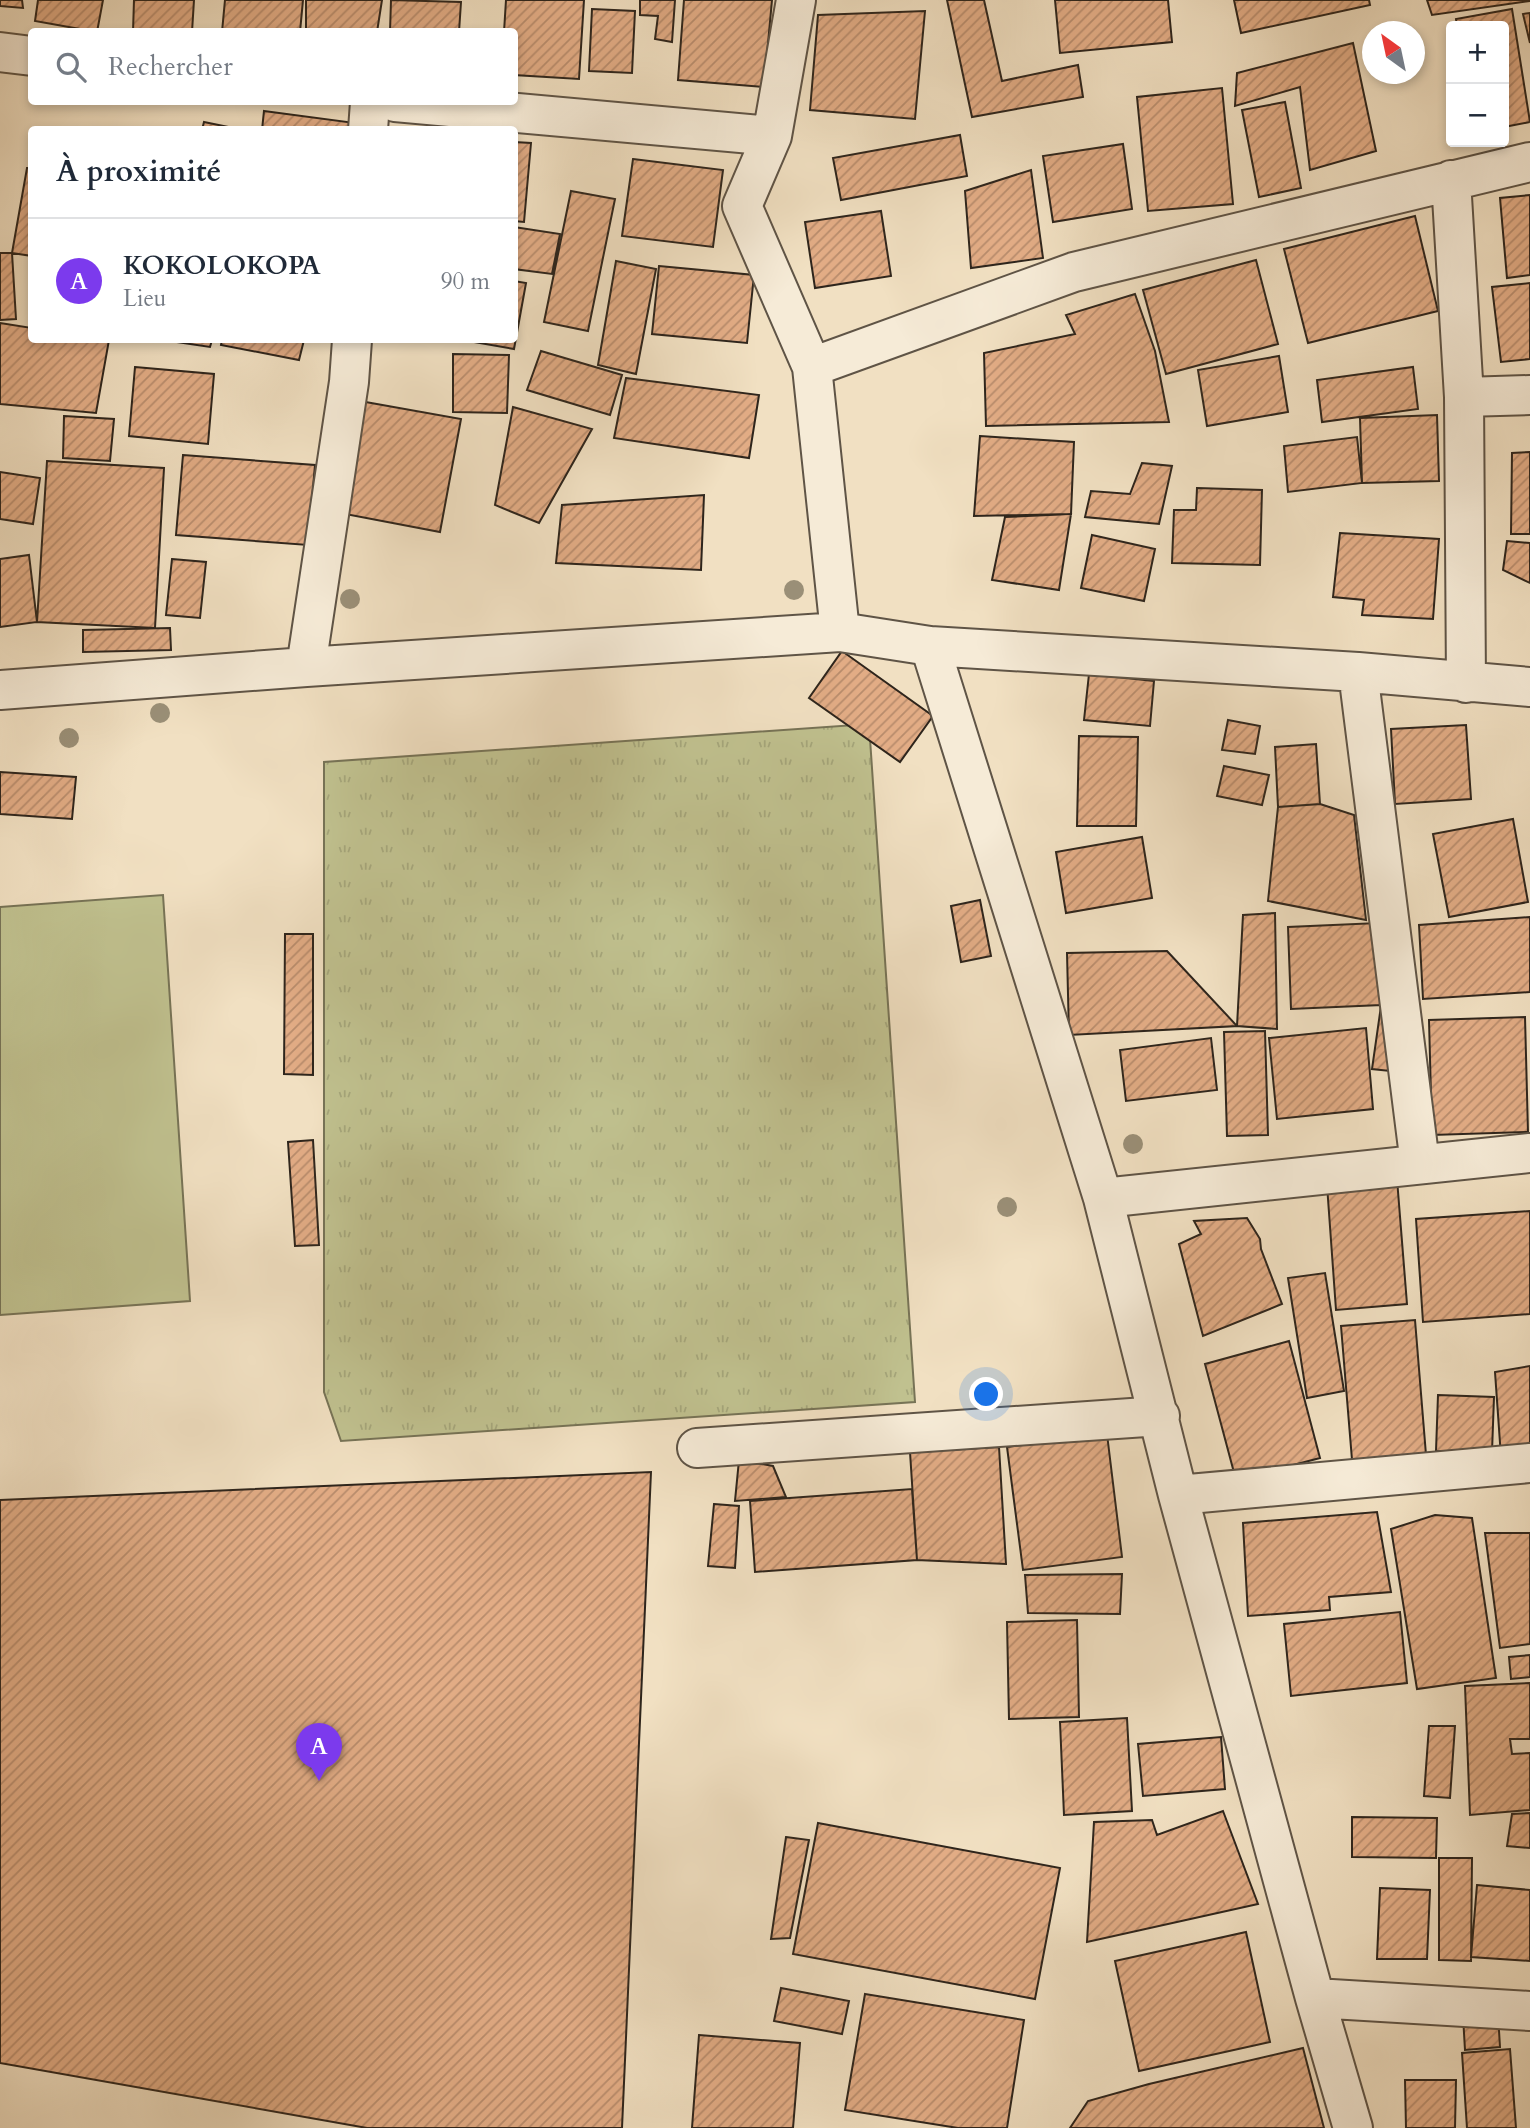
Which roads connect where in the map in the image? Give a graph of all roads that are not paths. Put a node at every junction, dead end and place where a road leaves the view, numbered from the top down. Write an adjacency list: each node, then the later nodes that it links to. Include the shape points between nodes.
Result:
1 (796, 0): 7 (street)
2 (0, 52): 3 (street)
3 (28, 56)
4 (370, 105): 6 (street)
5 (428, 105): 7 (street)
6 (368, 126)
7 (772, 136): 11 (street, via 742,206)
8 (1530, 162): 9 (street)
9 (1451, 180): 11 (street, via 1074,272); 13 (street)
10 (352, 343): 16 (street)
11 (811, 367): 14 (street)
12 (1530, 395): 13 (street)
13 (1464, 397): 18 (street)
14 (840, 632): 15 (street); 16 (street)
15 (930, 646): 17 (street); 23 (street)
16 (306, 667): 20 (street)
17 (1358, 672): 18 (street); 22 (street)
18 (1466, 683): 19 (street)
19 (1530, 687)
20 (0, 690)
21 (1530, 1153): 22 (street)
22 (1420, 1164): 23 (street)
23 (1103, 1198): 24 (street)
24 (1160, 1416): 25 (street); 27 (street)
25 (697, 1448)
26 (1530, 1463): 27 (street)
27 (1178, 1495): 28 (street)
28 (1315, 1998): 29 (street); 30 (street)
29 (1530, 2011)
30 (1353, 2128)

